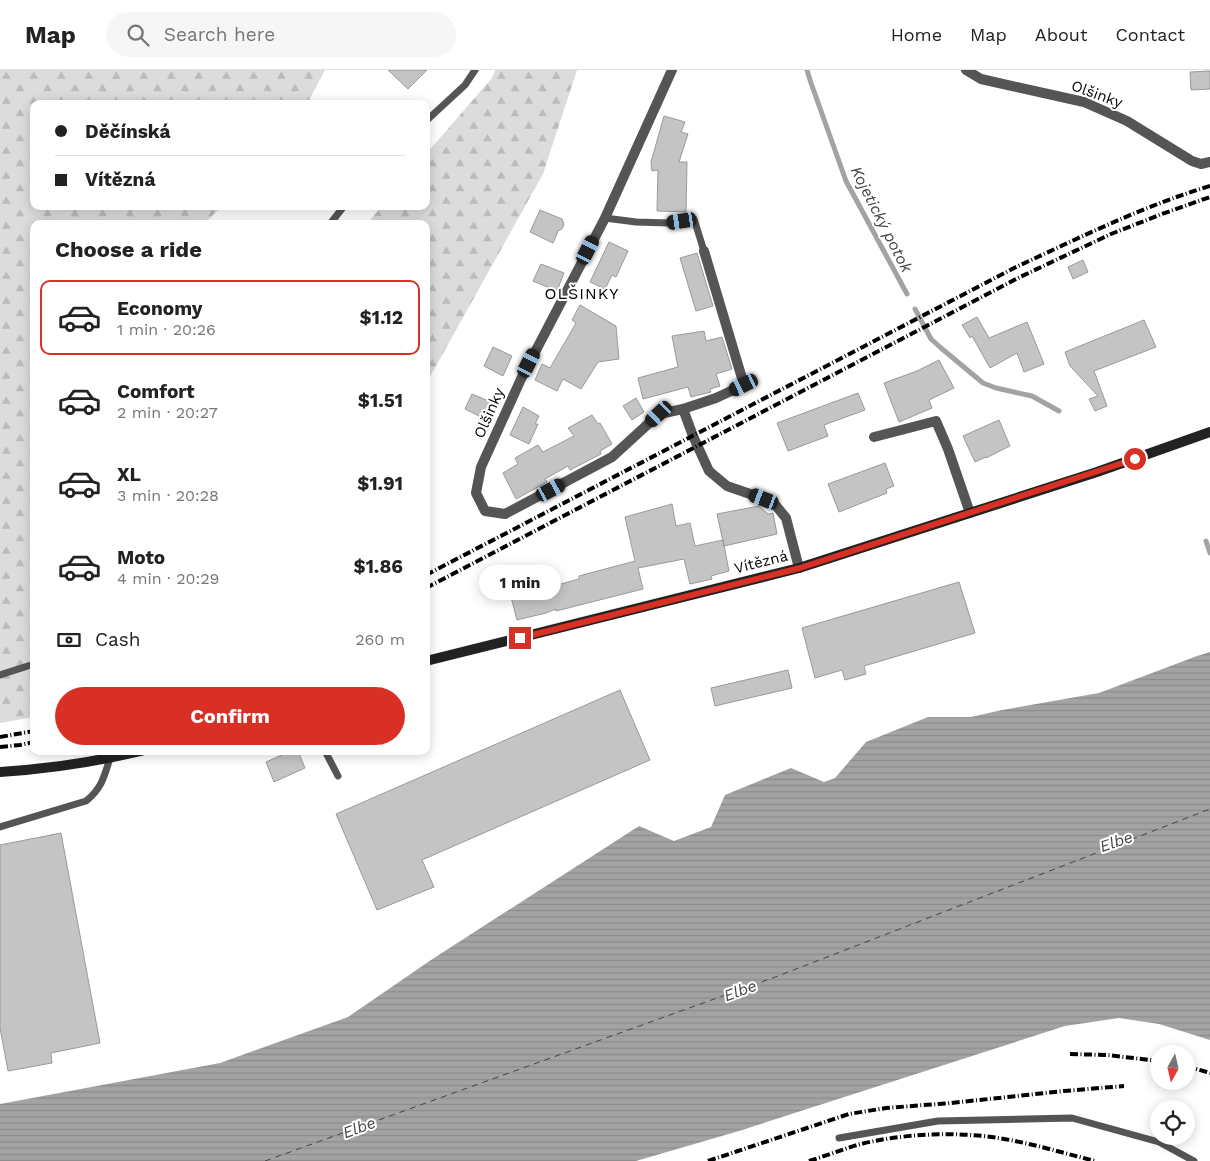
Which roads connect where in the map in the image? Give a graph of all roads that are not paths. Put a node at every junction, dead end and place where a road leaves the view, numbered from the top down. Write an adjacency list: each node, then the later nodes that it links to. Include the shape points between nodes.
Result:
1 (475, 70): 4 (lane, via 465,85)
2 (672, 70): 7 (street, Olšinky)
3 (966, 70): 5 (street, Olšinky, via 981,78 1084,102 1127,120 1192,161)
4 (430, 117)
5 (1210, 162)
6 (341, 210): 8 (lane)
7 (605, 218): 9 (lane, via 669,223 694,219); 10 (street, Olšinky, via 521,379 481,467 476,493 485,511 505,514 612,458 659,414)
8 (333, 220)
9 (704, 251): 10 (street, Olšinky, via 744,385)
10 (683, 408): 14 (street, via 708,471 727,486 773,502 786,518)
11 (1210, 432): 13 (main road, Vítězná)
12 (874, 437): 13 (street, via 936,421)
13 (970, 513): 14 (main road, Vítězná)
14 (800, 568): 15 (main road, Vítězná)
15 (430, 660)
16 (30, 665): 17 (lane)
17 (0, 675)
18 (123, 755): 20 (main road)
19 (327, 755): 22 (lane)
20 (110, 758): 21 (main road, via 61,767); 23 (lane, via 103,781 86,801)
21 (0, 772)
22 (338, 776)
23 (0, 827)
24 (839, 1138): 25 (lane, via 938,1121 1072,1118 1159,1142)
25 (1194, 1161)

